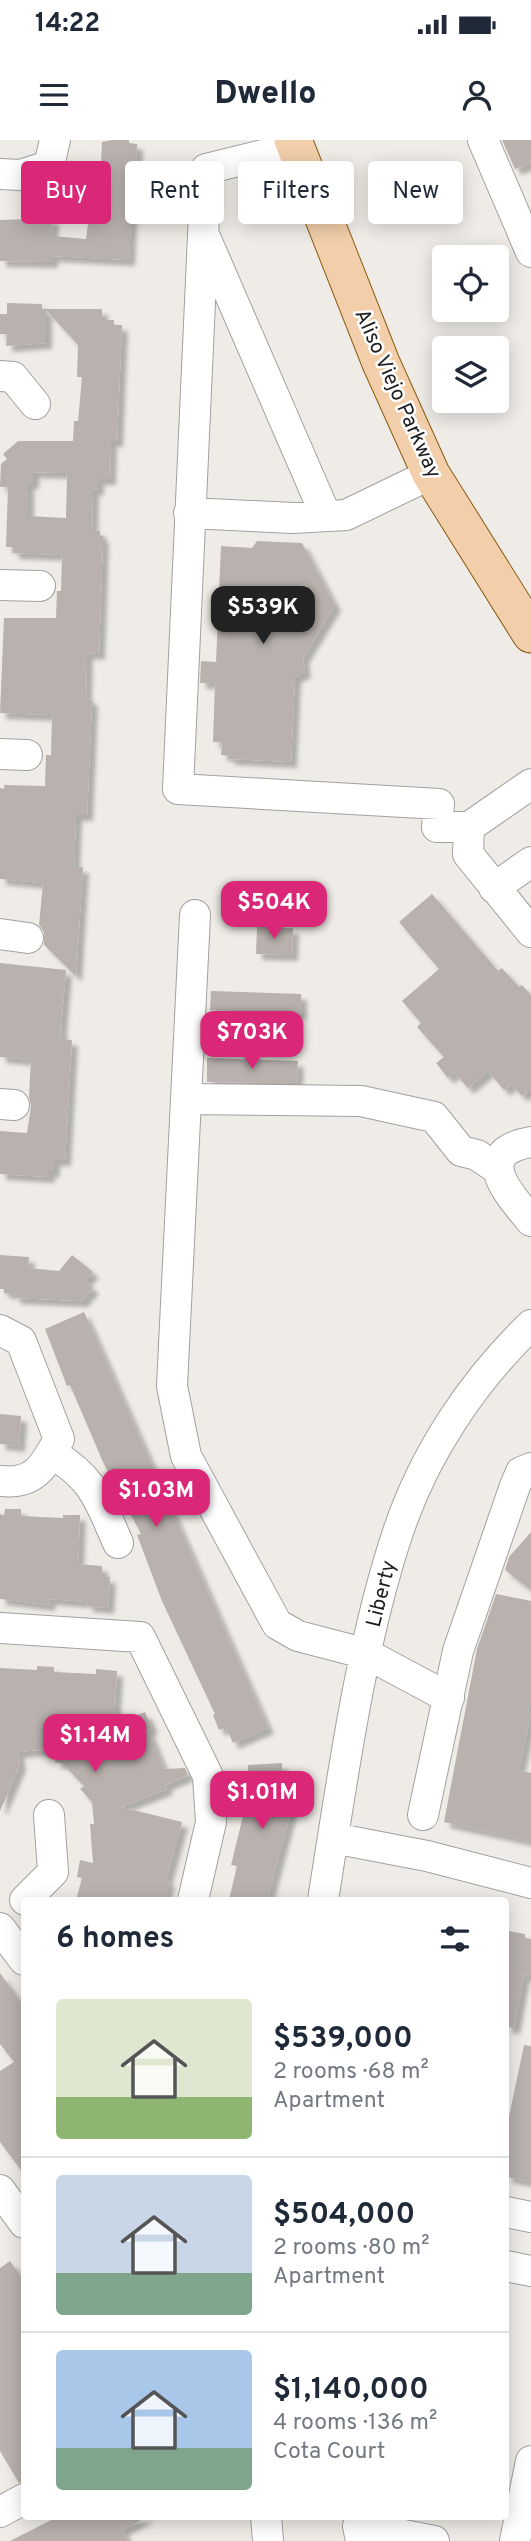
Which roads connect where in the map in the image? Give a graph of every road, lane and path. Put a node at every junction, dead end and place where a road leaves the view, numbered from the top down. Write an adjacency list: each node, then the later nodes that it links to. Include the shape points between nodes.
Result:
1 (483, 140): 6 (street)
2 (294, 143): 5 (street, via 206,169); 9 (main road, Aliso Viejo Parkway)
3 (52, 153): 4 (street, via 20,175)
4 (0, 174)
5 (203, 232): 10 (street); 11 (street)
6 (531, 252)
7 (0, 376): 8 (street, via 13,377)
8 (35, 404)
9 (430, 474): 11 (street, via 346,515); 14 (main road, Aliso Viejo Parkway)
10 (189, 513): 11 (street); 16 (street, via 178,789 439,804 437,827)
11 (326, 516)
12 (0, 585): 13 (street)
13 (40, 586)
14 (531, 634)
15 (531, 784): 16 (street)
16 (469, 827): 18 (street, via 468,854)
17 (531, 862): 18 (street)
18 (494, 888): 20 (street)
19 (195, 915): 21 (street)
20 (531, 932)
21 (186, 1099): 23 (street, via 361,1101 439,1113 461,1151); 32 (street, via 172,1386 186,1456 277,1624 298,1636)
22 (531, 1142): 23 (street, via 513,1146)
23 (488, 1163): 24 (street)
24 (531, 1221)
25 (0, 1330): 27 (street, via 21,1341 59,1439)
26 (525, 1341): 32 (street, Liberty, via 480,1378 436,1446 398,1531)
27 (47, 1461): 29 (street, via 28,1479); 30 (street, via 77,1468 94,1490)
28 (531, 1468): 33 (street, via 521,1472 515,1486 458,1651)
29 (0, 1481)
30 (118, 1543)
31 (0, 1628): 39 (street, via 140,1637 208,1776 211,1822)
32 (367, 1654): 33 (street); 36 (street, Liberty)
33 (449, 1698): 35 (street)
34 (49, 1815): 38 (street, via 53,1872)
35 (423, 1815)
36 (333, 1838): 37 (street); 40 (street, Liberty)
37 (531, 1883)
38 (29, 1897)
39 (194, 1897)
40 (323, 1897)
41 (21, 1905): 42 (street)
42 (0, 1926): 43 (street)
43 (21, 1956)
44 (0, 2190): 47 (street)
45 (509, 2213): 46 (street)
46 (531, 2217)
47 (21, 2219)
48 (509, 2267): 49 (street)
49 (531, 2272)
50 (531, 2461): 55 (street)
51 (266, 2520): 52 (street)
52 (268, 2541)
53 (361, 2541): 54 (street, via 358,2526)
54 (434, 2541)
55 (515, 2541)

